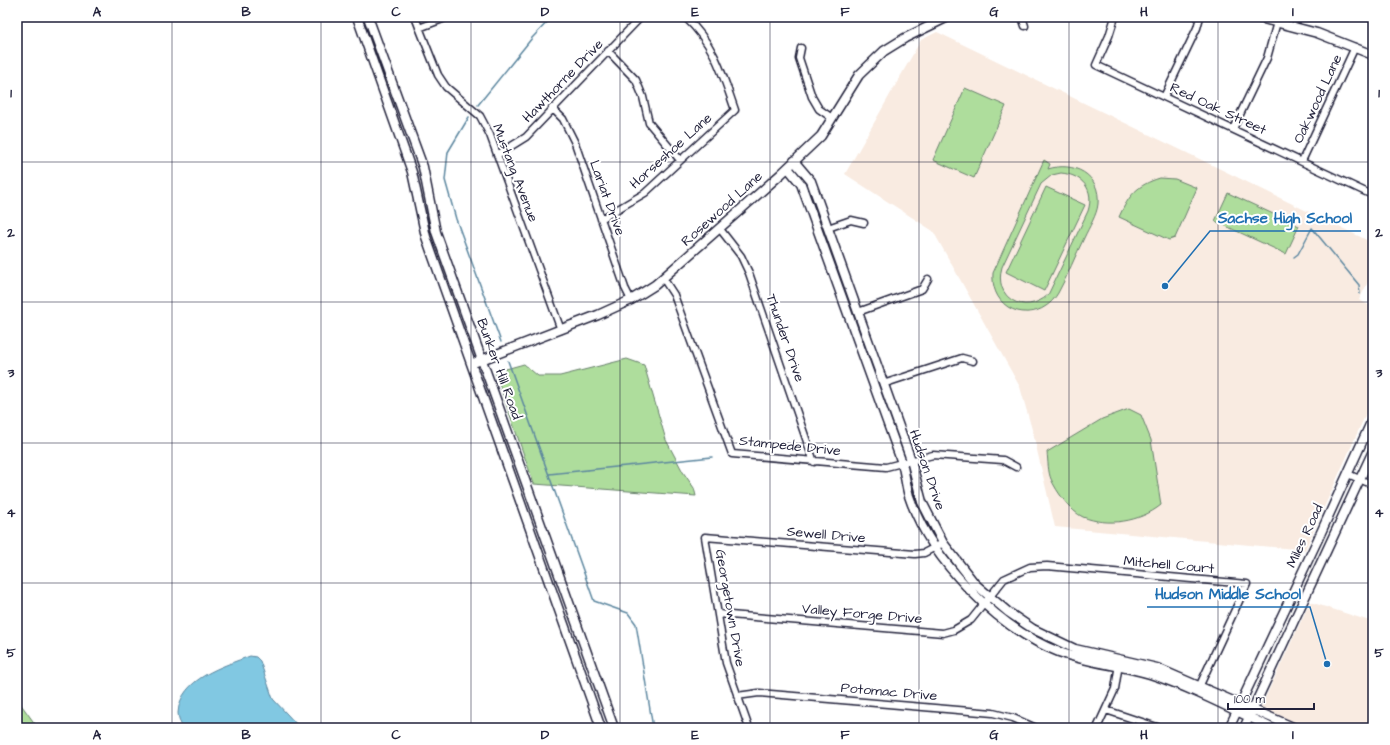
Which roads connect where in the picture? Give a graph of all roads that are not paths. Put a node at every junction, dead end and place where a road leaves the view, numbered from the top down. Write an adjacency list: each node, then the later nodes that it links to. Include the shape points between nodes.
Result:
1 (357, 17): 40 (street, Bunker Hill Road, via 406,153 426,237)
2 (368, 17): 38 (street, Bunker Hill Road, via 422,168 436,232)
3 (415, 17): 14 (street, Mustang Avenue)
4 (448, 17): 14 (street)
5 (641, 17): 17 (street, Hawthorne Drive)
6 (686, 17): 24 (street, Horseshoe Lane, via 701,31 715,56 735,110)
7 (948, 17): 21 (street, Rosewood Lane, via 884,51 859,75)
8 (1022, 17): 13 (street)
9 (1115, 17): 19 (street, Red Oak Street, via 1096,65)
10 (1200, 17): 19 (street)
11 (1256, 17): 12 (street)
12 (1277, 22): 15 (street); 22 (street, via 1267,58)
13 (1025, 26)
14 (419, 28): 23 (street, Mustang Avenue, via 438,75 446,87 480,116)
15 (1355, 47): 18 (street); 26 (street, Oakwood Lane)
16 (801, 48): 21 (street, via 799,58 812,97 819,109)
17 (608, 51): 20 (street, Hawthorne Drive); 24 (street, via 636,80 649,123)
18 (1373, 55)
19 (1164, 97): 22 (street, Red Oak Street)
20 (552, 108): 23 (street, Hawthorne Drive, via 526,137); 29 (street, Lariat Drive, via 563,119 575,143)
21 (832, 118): 25 (street, Rosewood Lane, via 821,136)
22 (1233, 129): 26 (street, Red Oak Street)
23 (497, 155): 37 (street, Mustang Avenue)
24 (680, 160): 29 (street, Horseshoe Lane, via 645,193)
25 (794, 161): 27 (street, Rosewood Lane); 31 (street, Hudson Drive, via 811,181)
26 (1302, 161): 28 (street, Red Oak Street, via 1370,194)
27 (788, 168): 32 (street, Rosewood Lane); 46 (street, Hudson Drive, via 801,184)
28 (1373, 188)
29 (601, 219): 35 (street, Lariat Drive)
30 (864, 223): 31 (street, via 851,220)
31 (828, 228): 36 (street, Hudson Drive)
32 (720, 229): 33 (street, Rosewood Lane); 45 (street, Thunder Drive, via 741,256 749,273)
33 (663, 278): 35 (street, Rosewood Lane); 45 (street, Stampede Drive, via 676,301 732,454)
34 (928, 279): 36 (street, via 922,290)
35 (631, 300): 37 (street, Rosewood Lane)
36 (858, 312): 41 (street, Hudson Drive)
37 (560, 330): 38 (street, Rosewood Lane)
38 (482, 360): 40 (street, Rosewood Lane); 68 (street, Bunker Hill Road)
39 (973, 361): 41 (street, via 962,358)
40 (471, 363): 67 (street, Bunker Hill Road)
41 (883, 384): 44 (street, Hudson Drive)
42 (1373, 418): 48 (street, Miles Road)
43 (1373, 451): 49 (street, Miles Road)
44 (911, 460): 46 (street, Stampede Drive); 47 (street, Stampede Drive, via 933,455 1003,460); 52 (street, Hudson Drive, via 922,502)
45 (814, 462): 46 (street, Stampede Drive, via 886,467)
46 (902, 463): 53 (street, Hudson Drive, via 909,496)
47 (1016, 466)
48 (1348, 474): 49 (street); 55 (street, Miles Road)
49 (1360, 479): 50 (street); 56 (street, Miles Road)
50 (1373, 485)
51 (705, 537): 53 (street, Sewell Drive, via 895,553 924,553); 57 (street, Georgetown Drive)
52 (943, 543): 53 (street, Sewell Drive); 54 (street, Hudson Drive)
53 (935, 547): 54 (street, Hudson Drive, via 963,584)
54 (987, 600): 57 (street, Valley Forge Drive, via 971,620 943,633); 58 (street, Hudson Drive, via 1049,637 1076,648); 59 (street, Hudson Drive, via 1008,622 1058,651); 60 (street, Mitchell Court, via 1004,579 1036,566 1247,584)
55 (1286, 608): 56 (street); 62 (street, Miles Road)
56 (1298, 613): 63 (street, Miles Road)
57 (718, 614): 61 (street, Georgetown Drive, via 726,663)
58 (1120, 659): 59 (street); 60 (street, Hudson Drive, via 1157,668)
59 (1119, 668): 64 (street, via 1115,689); 65 (street, Hudson Drive, via 1169,681)
60 (1200, 685): 62 (street, Hudson Drive)
61 (737, 696): 69 (street, Georgetown Drive); 70 (street, Potomac Drive, via 759,693 993,713)
62 (1240, 704): 63 (street, Hudson Drive); 65 (street, Miles Road)
63 (1253, 709): 66 (street, Miles Road); 76 (street, Hudson Drive)
64 (1106, 710): 71 (street); 72 (street)
65 (1236, 712): 66 (street, Hudson Drive); 73 (street, Miles Road)
66 (1249, 717): 74 (street, Miles Road); 75 (street, Hudson Drive)
67 (601, 728)
68 (614, 728)
69 (749, 728)
70 (1036, 728)
71 (1097, 728)
72 (1160, 728)
73 (1229, 728)
74 (1244, 728)
75 (1272, 728)
76 (1295, 728)

